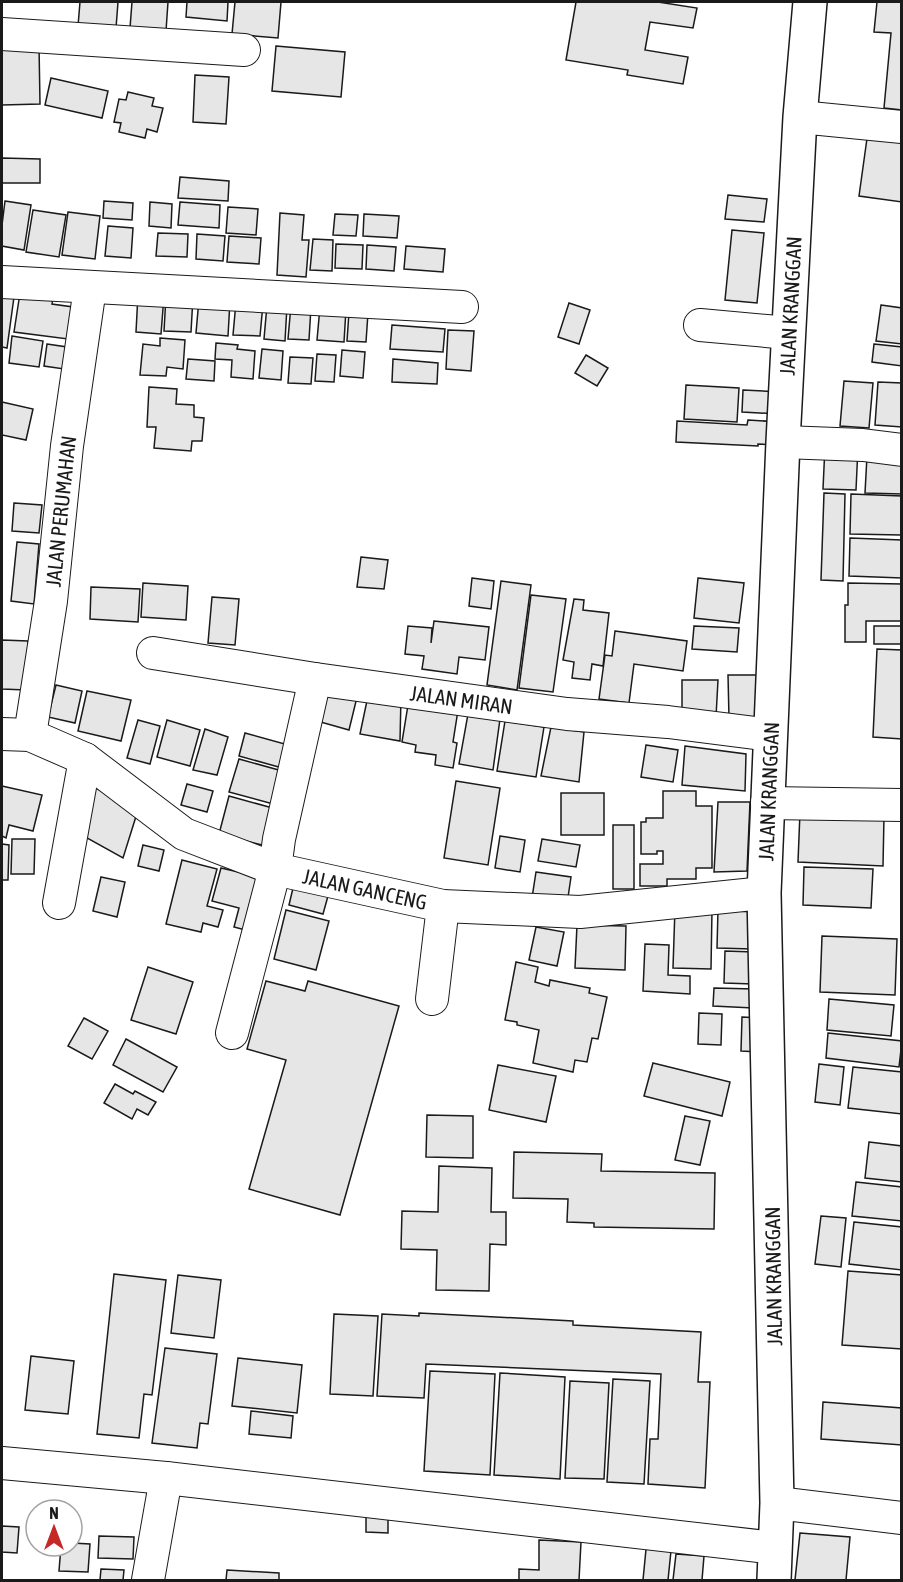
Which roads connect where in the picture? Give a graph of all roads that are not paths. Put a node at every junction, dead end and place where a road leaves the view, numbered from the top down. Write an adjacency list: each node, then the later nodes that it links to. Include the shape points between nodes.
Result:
1 (810, 2): 4 (main road, JALAN KRANGGAN)
2 (2, 34): 3 (street)
3 (244, 50)
4 (800, 117): 5 (street); 10 (main road, JALAN KRANGGAN)
5 (902, 127)
6 (2, 282): 7 (street)
7 (90, 288): 8 (street); 15 (street, JALAN PERUMAHAN, via 67,446 51,601)
8 (462, 307)
9 (700, 326): 10 (street)
10 (789, 333): 11 (main road, JALAN KRANGGAN)
11 (783, 442): 12 (street); 16 (main road, JALAN KRANGGAN)
12 (902, 450)
13 (153, 653): 14 (street, JALAN MIRAN)
14 (315, 679): 16 (street, JALAN MIRAN, via 567,714); 20 (street)
15 (16, 734): 17 (street, JALAN GANCENG)
16 (770, 735): 18 (main road, JALAN KRANGGAN)
17 (85, 759): 20 (street, JALAN GANCENG, via 184,834); 22 (street)
18 (767, 803): 19 (street); 21 (main road, JALAN KRANGGAN)
19 (902, 805)
20 (275, 869): 23 (street, JALAN GANCENG); 25 (street)
21 (764, 893): 23 (street, JALAN GANCENG, via 579,912); 28 (main road, JALAN KRANGGAN)
22 (59, 903)
23 (443, 906): 24 (street)
24 (432, 999)
25 (232, 1033)
26 (2, 1464): 27 (street)
27 (165, 1478): 30 (street); 31 (street)
28 (777, 1503): 29 (street); 30 (main road, JALAN KRANGGAN)
29 (902, 1518)
30 (775, 1548): 32 (main road, JALAN KRANGGAN)
31 (148, 1581)
32 (774, 1581)

